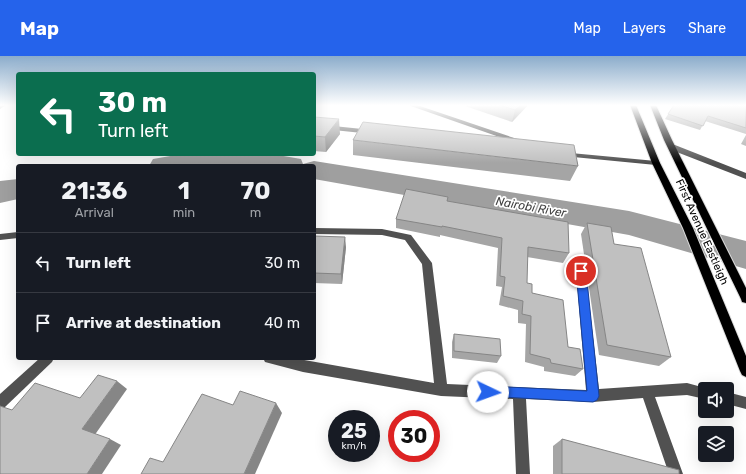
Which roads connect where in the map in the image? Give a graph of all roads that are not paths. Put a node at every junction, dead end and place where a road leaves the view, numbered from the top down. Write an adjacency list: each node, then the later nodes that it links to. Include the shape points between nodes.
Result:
1 (469, 125): 6 (street)
2 (641, 125): 9 (main road, First Avenue Eastleigh)
3 (662, 125): 7 (main road, First Avenue Eastleigh)
4 (316, 126): 5 (street)
5 (377, 133)
6 (527, 144)
7 (672, 147): 10 (street); 15 (main road, First Avenue Eastleigh)
8 (554, 154): 9 (street)
9 (656, 163): 18 (main road, First Avenue Eastleigh, via 688,228)
10 (746, 176)
11 (316, 231): 19 (street, via 382,232 408,237 427,263)
12 (16, 235): 13 (street)
13 (0, 237)
14 (581, 271): 23 (street)
15 (746, 299)
16 (46, 360): 25 (street)
17 (277, 360): 19 (street)
18 (746, 370)
19 (440, 390): 22 (street)
20 (698, 391): 21 (street, via 687,389)
21 (647, 392): 23 (street); 28 (street)
22 (519, 394): 23 (street); 27 (street)
23 (593, 396)
24 (734, 400): 26 (street)
25 (0, 403)
26 (746, 403)
27 (523, 474)
28 (676, 474)

